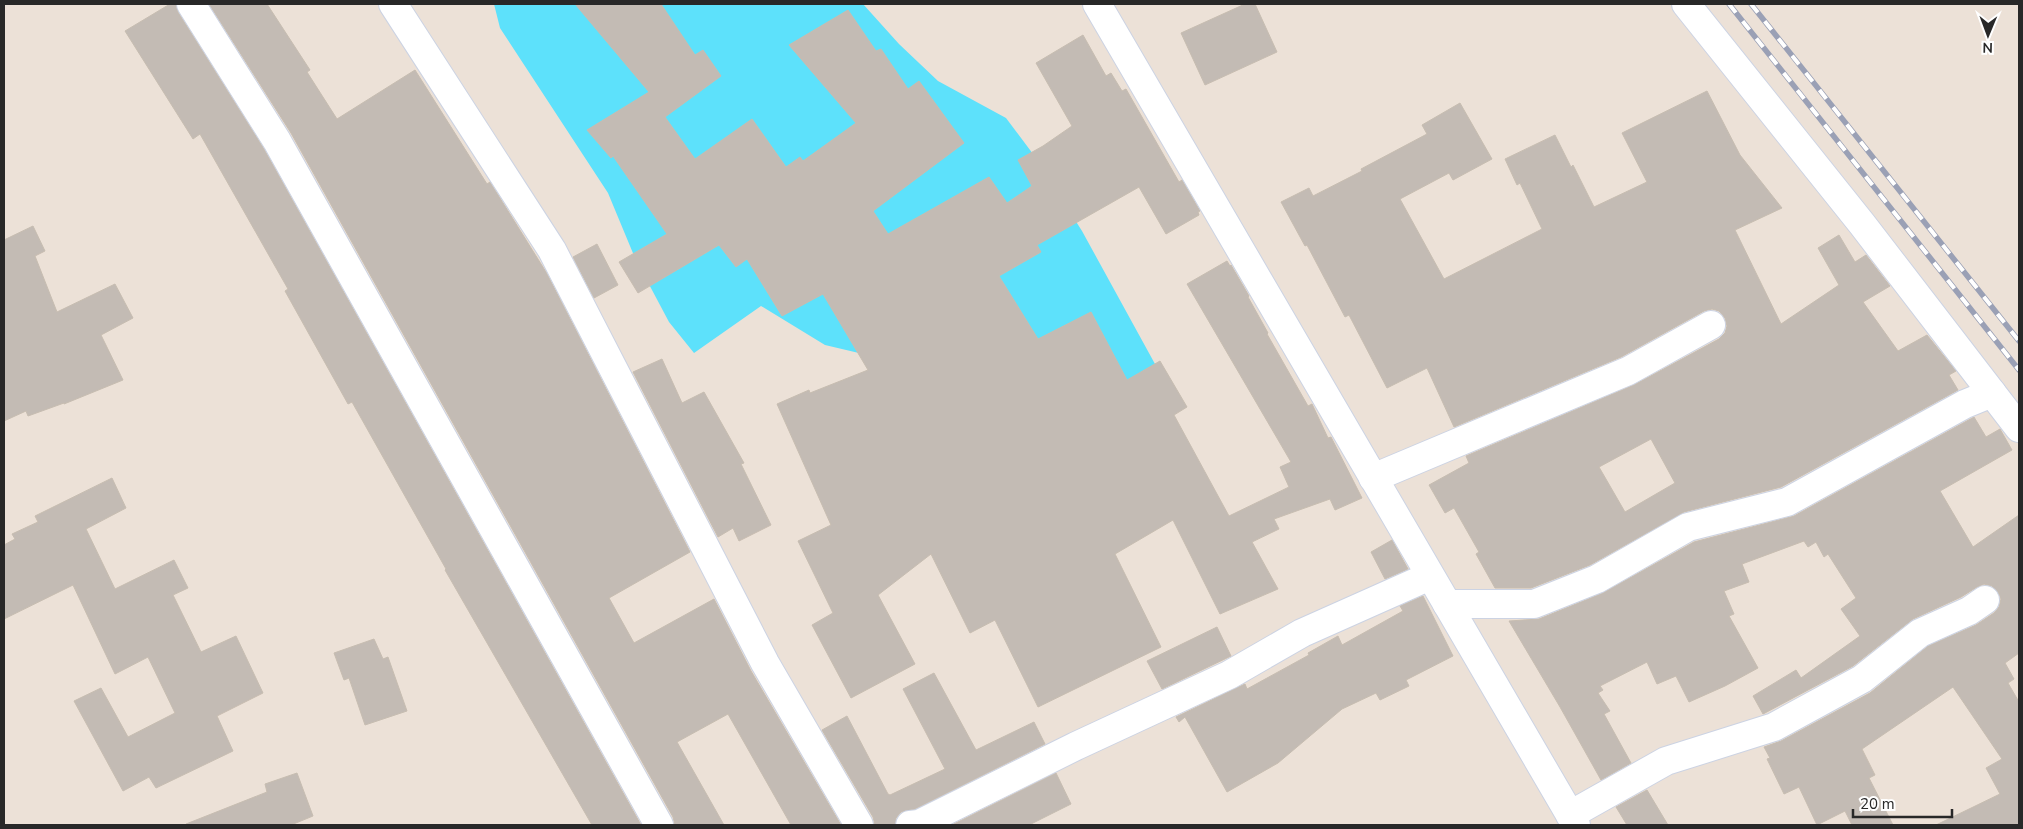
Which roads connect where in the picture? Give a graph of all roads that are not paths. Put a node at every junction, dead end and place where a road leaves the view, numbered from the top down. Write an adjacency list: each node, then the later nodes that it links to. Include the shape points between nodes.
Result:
1 (191, 4): 13 (street, via 277,141)
2 (393, 4): 14 (street, via 552,250 764,663)
3 (1097, 4): 8 (street)
4 (1686, 4): 6 (street)
5 (1711, 325): 8 (street, via 1628,371)
6 (1992, 393): 7 (street); 11 (street, via 1965,404 1787,502 1688,527 1597,579 1534,604)
7 (2019, 428)
8 (1373, 478): 9 (street)
9 (1430, 576): 11 (street); 15 (street, via 1302,633 1229,675 919,824)
10 (1985, 600): 12 (street, via 1920,634 1862,680 1774,726 1666,761)
11 (1447, 604): 12 (street)
12 (1573, 820)
13 (659, 825)
14 (859, 825)
15 (910, 825)

